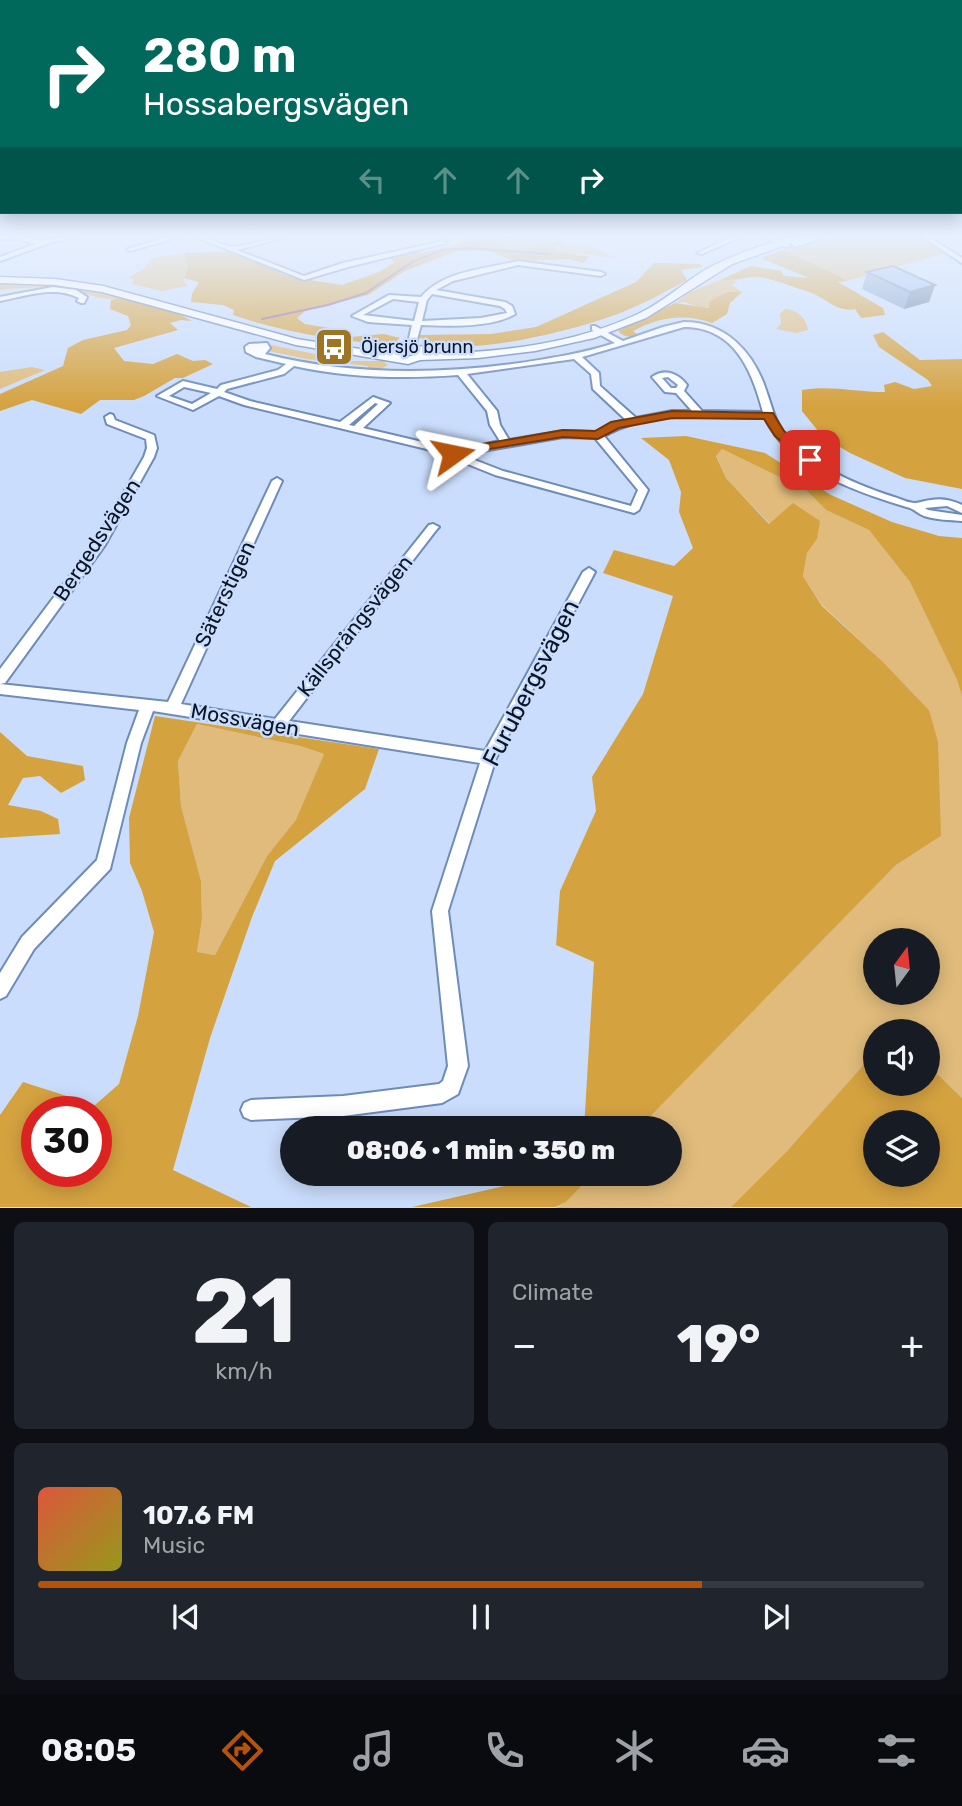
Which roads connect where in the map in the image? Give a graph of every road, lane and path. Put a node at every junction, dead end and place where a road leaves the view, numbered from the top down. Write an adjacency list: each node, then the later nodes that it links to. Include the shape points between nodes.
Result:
1 (28, 293): 7 (street)
2 (76, 293): 9 (street, via 83,297)
3 (120, 293): 15 (street, via 315,345)
4 (427, 293): 8 (street)
5 (442, 293): 10 (street, via 502,304 511,314)
6 (678, 293): 11 (street, via 642,316)
7 (0, 299)
8 (423, 300): 10 (street); 10 (street, via 392,297 356,316)
9 (81, 301)
10 (417, 323): 13 (street)
11 (598, 330): 12 (street); 13 (street, via 512,350)
12 (622, 344): 16 (street); 23 (street, via 675,325 699,325 719,332 751,365)
13 (418, 351): 15 (street)
14 (258, 355): 17 (street)
15 (401, 356): 19 (street)
16 (576, 356): 18 (street); 25 (street, via 595,373 596,387)
17 (293, 363): 19 (street); 21 (street, via 281,372 224,387)
18 (460, 373): 19 (street); 29 (street, via 487,404)
19 (404, 374)
20 (679, 391): 22 (street)
21 (218, 393): 21 (street, via 183,384 162,396 193,407); 26 (street)
22 (699, 414): 23 (street); 25 (street)
23 (768, 415): 32 (street, via 792,446 828,471 867,491)
24 (110, 417): 39 (street, Bergedsvägen, via 110,422 151,437 149,457 101,542)
25 (633, 421): 28 (street)
26 (343, 425): 27 (street); 27 (street, via 373,400 385,403)
27 (356, 429): 30 (street)
28 (598, 435): 29 (street, via 563,433); 33 (street, via 643,490)
29 (506, 443): 30 (street)
30 (450, 450): 33 (street, via 490,470)
31 (277, 481): 42 (street, Säterstigen)
32 (918, 507): 34 (street, via 949,504); 35 (street, via 925,513)
33 (634, 510): 36 (street)
34 (962, 510)
35 (962, 518)
36 (628, 522)
37 (433, 527): 43 (street, Källsprångsvägen)
38 (589, 572): 44 (street, Furubergsvägen)
39 (0, 679)
40 (0, 689): 41 (street, Mossvägen)
41 (148, 705): 42 (street, Mossvägen); 45 (street, via 104,864 28,943)
42 (172, 708): 43 (street, Mossvägen)
43 (277, 726): 44 (street, Mossvägen)
44 (489, 758): 46 (street, Furubergsvägen, via 440,911 458,1066 452,1087 442,1093 344,1106)
45 (0, 990)
46 (251, 1110)

